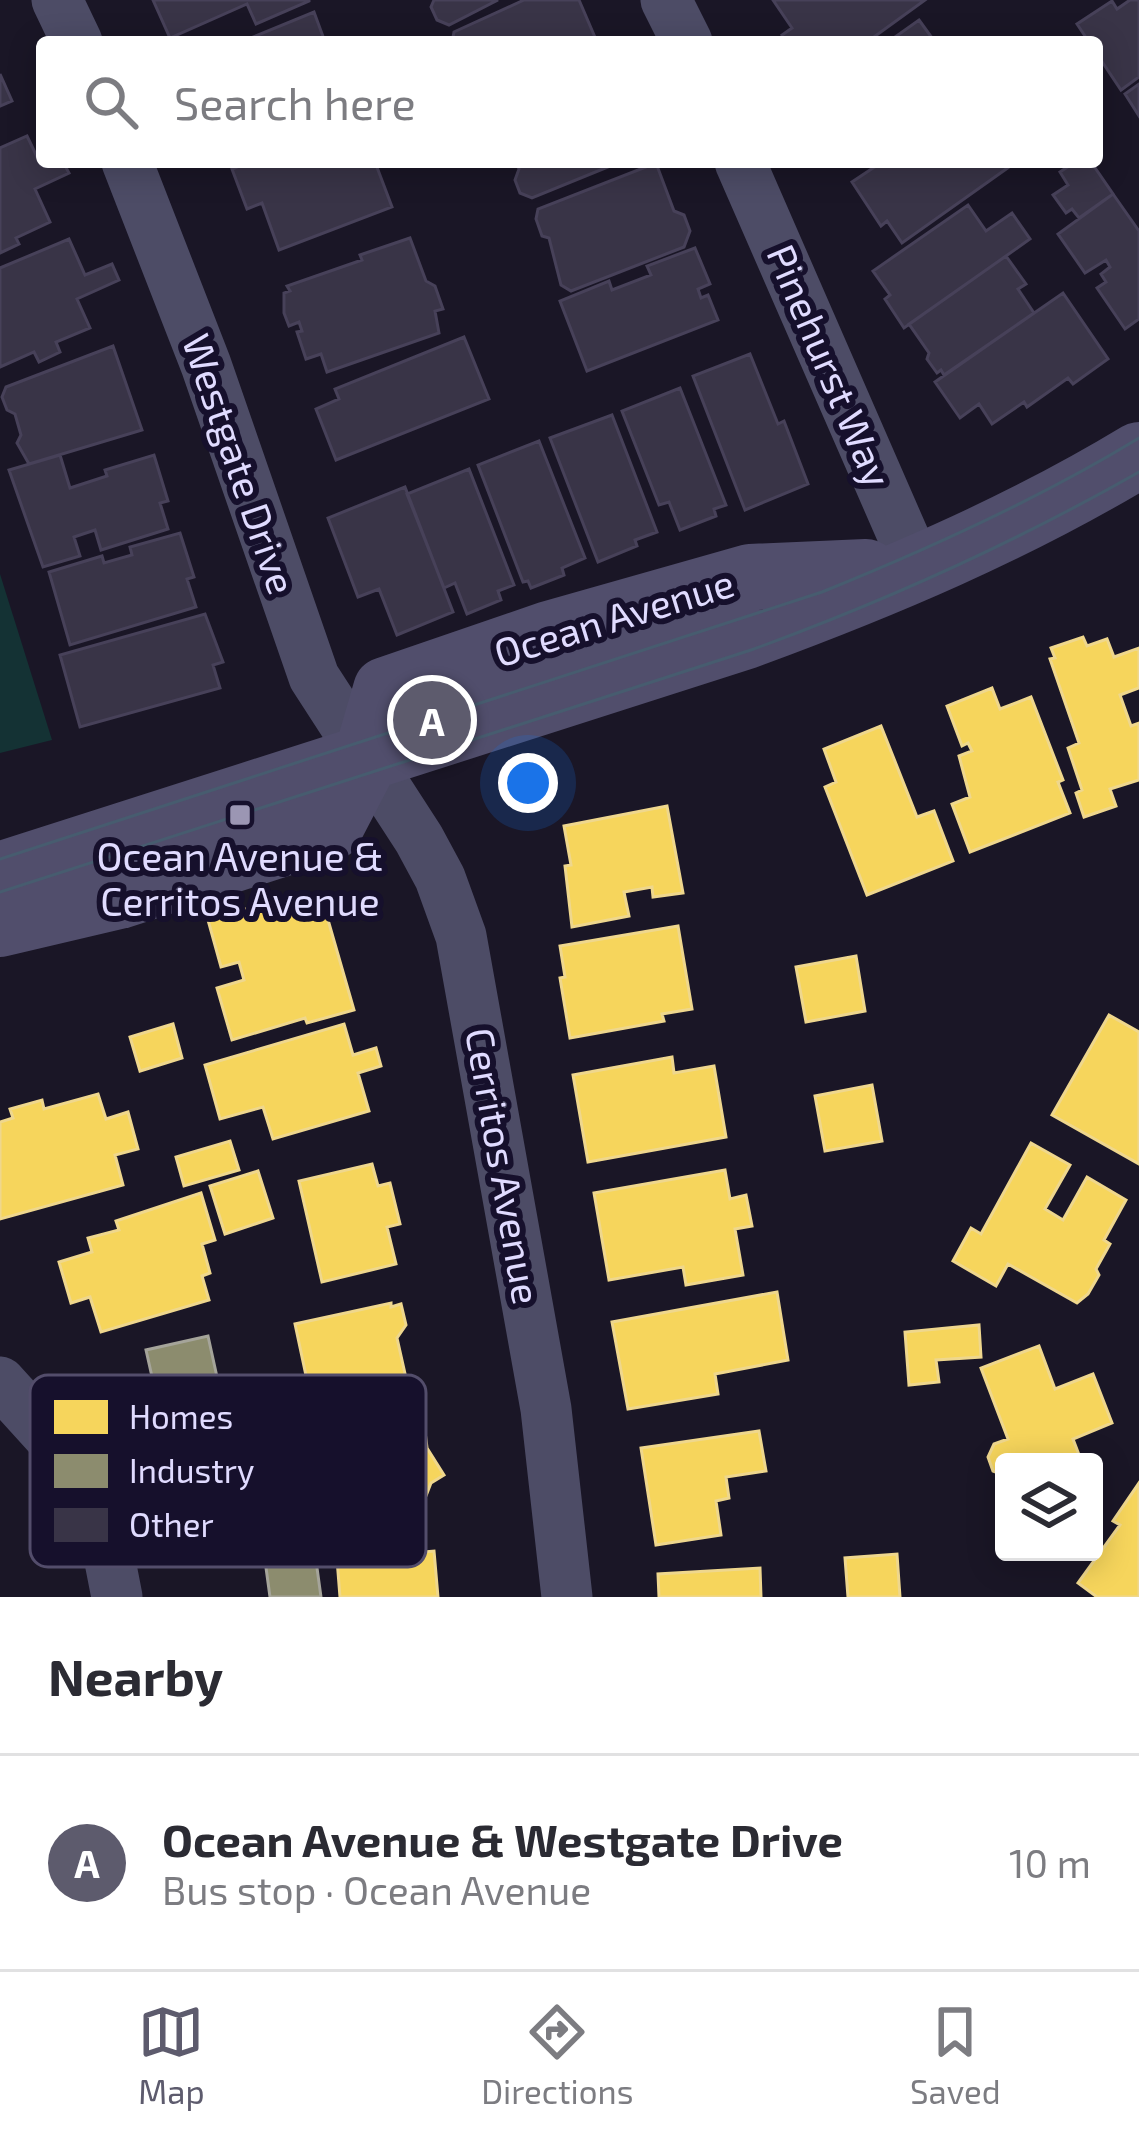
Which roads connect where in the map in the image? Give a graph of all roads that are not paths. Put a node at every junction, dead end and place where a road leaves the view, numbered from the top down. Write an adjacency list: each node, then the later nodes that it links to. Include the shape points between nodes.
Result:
1 (57, 0): 3 (street)
2 (666, 0): 4 (street)
3 (74, 36)
4 (684, 36)
5 (129, 168): 9 (street, Westgate Drive, via 314,677)
6 (743, 168): 8 (street, Pinehurst Way)
7 (1139, 454): 8 (main road, Ocean Avenue)
8 (918, 570): 9 (main road, Ocean Avenue, via 746,636)
9 (366, 759): 10 (main road, Ocean Avenue); 11 (main road, via 330,828 119,896); 16 (street, Cerritos Avenue, via 440,878 461,936 546,1409)
10 (0, 875)
11 (0, 924)
12 (0, 1382): 13 (street)
13 (30, 1415)
14 (111, 1567): 15 (street)
15 (117, 1597)
16 (567, 1597)

